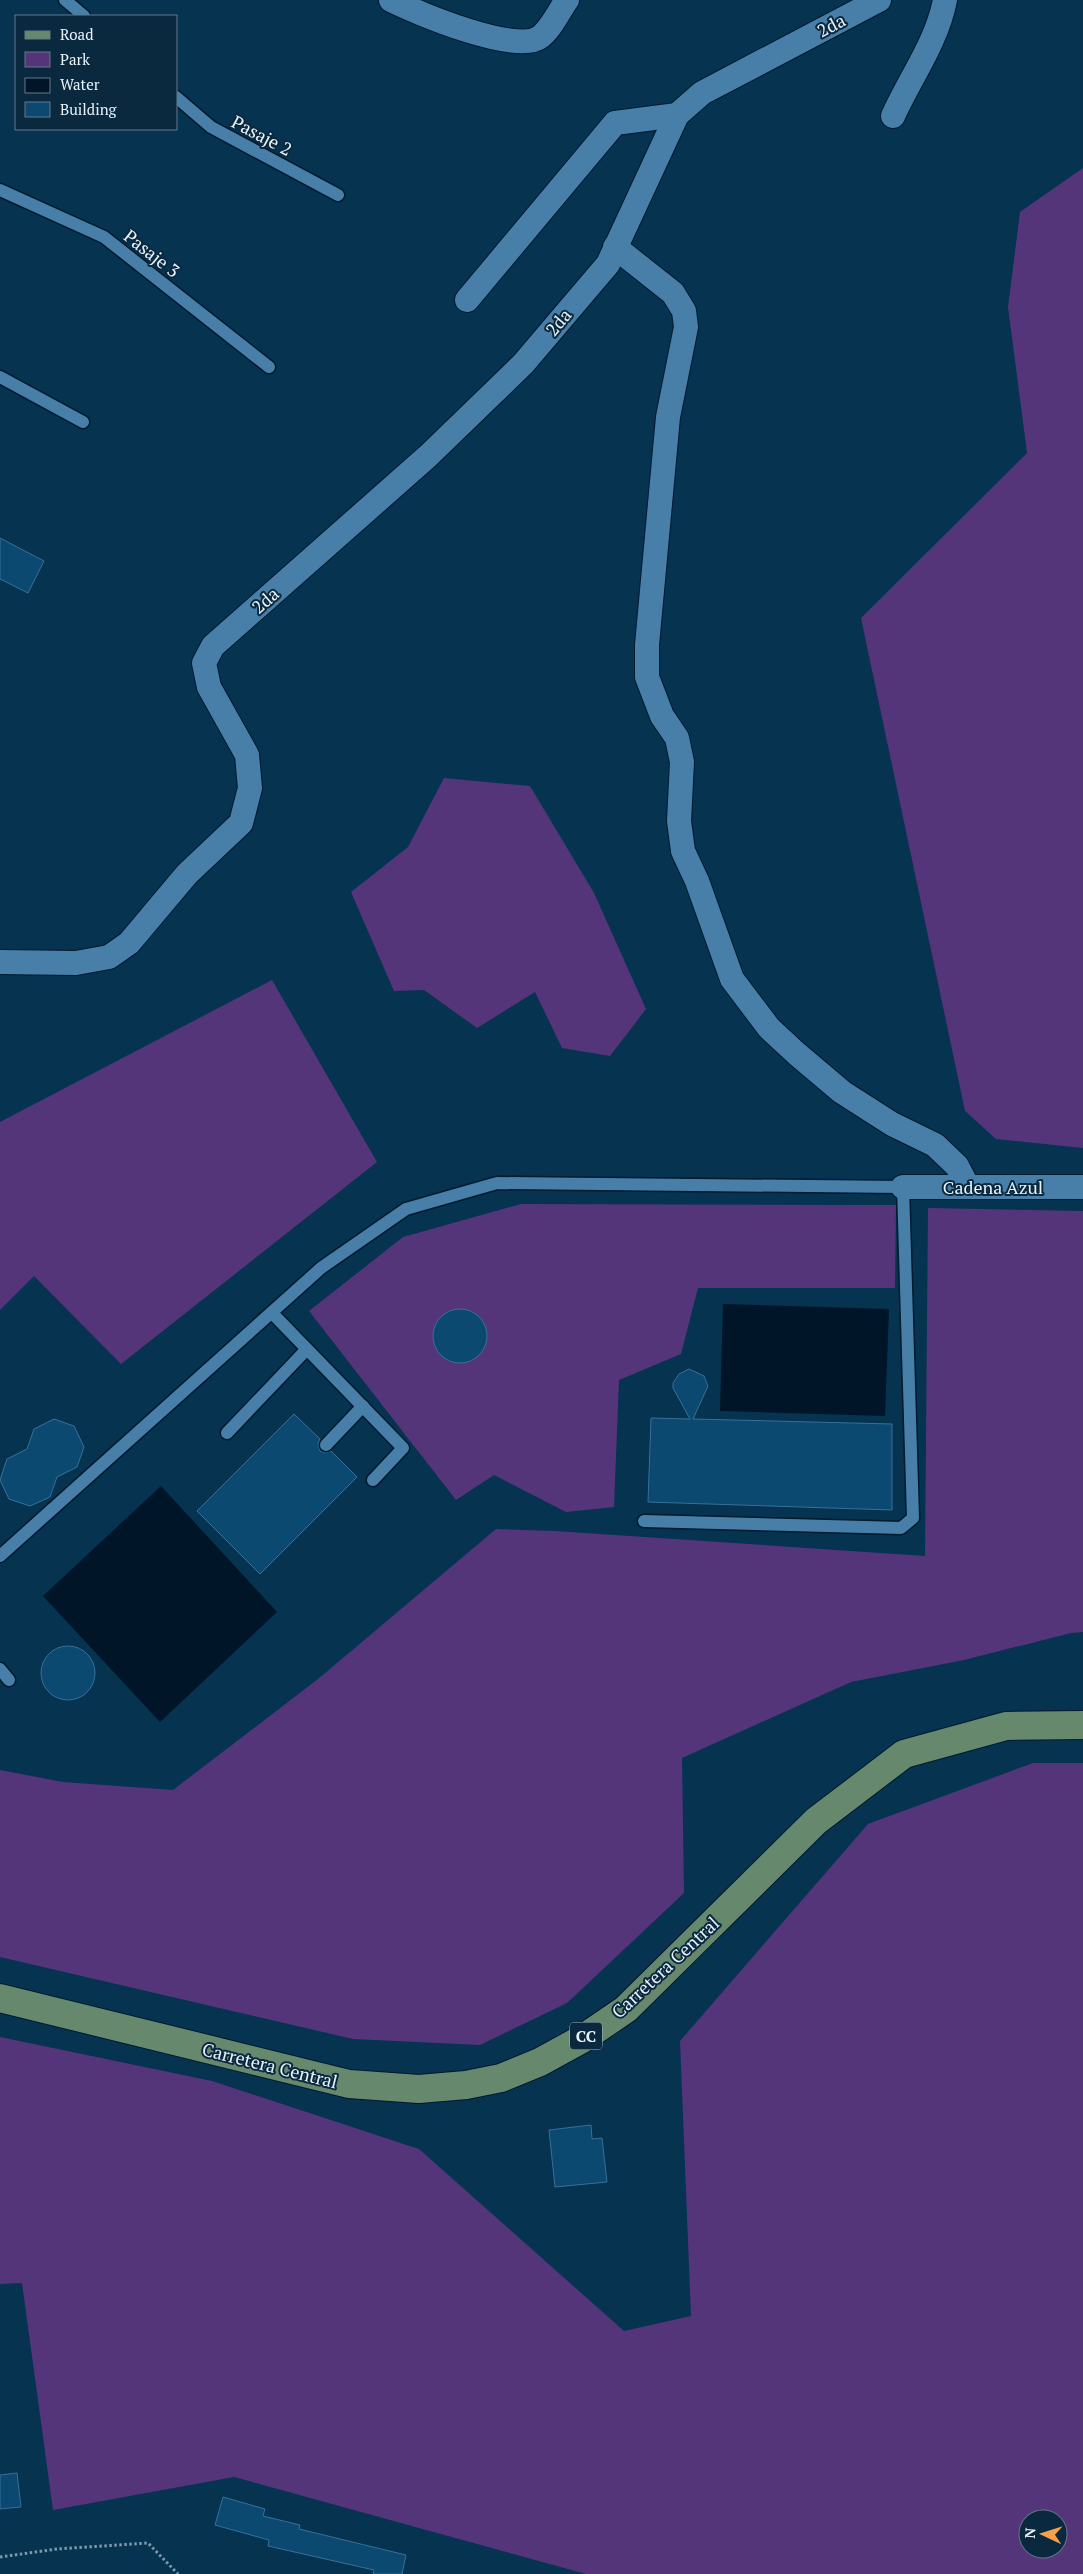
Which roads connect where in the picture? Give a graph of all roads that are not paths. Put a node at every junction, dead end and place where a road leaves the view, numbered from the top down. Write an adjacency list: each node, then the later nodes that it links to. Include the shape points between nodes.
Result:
1 (65, 0): 6 (lane)
2 (392, 0): 3 (street, via 438,21 527,43 541,37)
3 (567, 0)
4 (879, 0): 8 (street, 2da, via 702,93)
5 (945, 0): 9 (street, via 924,58 906,86)
6 (83, 15)
7 (178, 99): 11 (lane, Pasaje 2, via 211,127)
8 (677, 115): 12 (street, 2da); 13 (street, via 615,123)
9 (893, 116)
10 (0, 190): 14 (lane, Pasaje 3, via 104,237)
11 (338, 194)
12 (615, 247): 17 (street, 2da, via 608,264 523,364 428,456 213,646 204,662 209,687 247,755 250,788 241,823 187,874 129,942 109,957 76,962); 19 (street, via 673,293 684,311 686,328 668,418 647,645 647,677 662,716 677,738 682,762 679,821 684,851 732,979 769,1028 842,1092 892,1124 935,1145 957,1166)
13 (467, 300)
14 (269, 367)
15 (0, 377): 16 (lane)
16 (83, 422)
17 (0, 962)
18 (903, 1187): 19 (street, Cadena Azul); 21 (lane, via 497,1183 406,1209 322,1268); 27 (lane, via 913,1518 900,1528)
19 (968, 1187): 20 (street, Cadena Azul)
20 (1083, 1187)
21 (272, 1312): 22 (lane); 28 (lane)
22 (307, 1349): 23 (lane); 24 (lane)
23 (363, 1406): 25 (lane); 26 (lane, via 404,1448)
24 (227, 1432)
25 (326, 1445)
26 (373, 1480)
27 (644, 1521)
28 (0, 1556)
29 (0, 1669): 30 (lane)
30 (9, 1680)
31 (1083, 1725): 32 (main road, Carretera Central / CC, via 1006,1726 904,1754 816,1821 626,2008 574,2043 501,2078 420,2089 349,2084)
32 (0, 1998)

